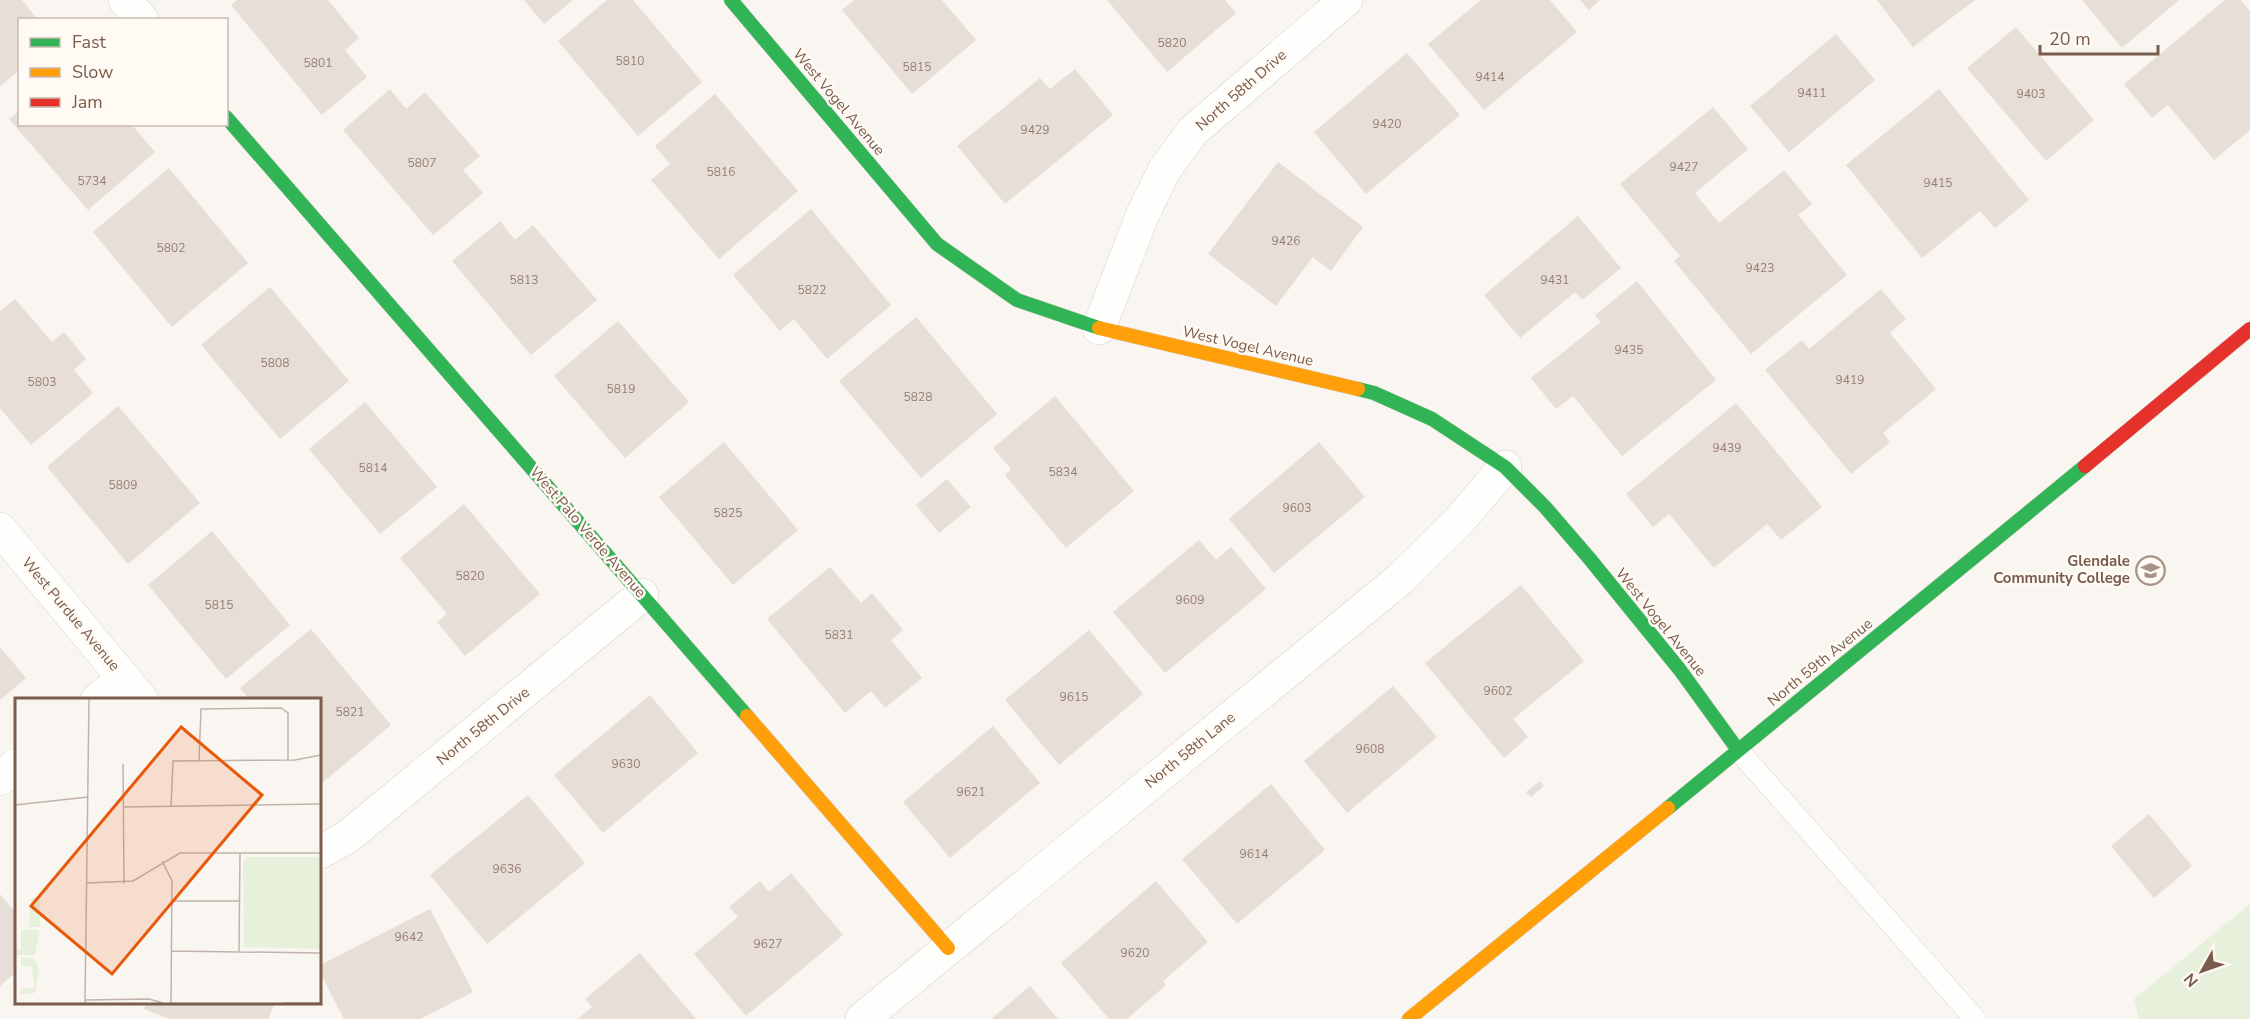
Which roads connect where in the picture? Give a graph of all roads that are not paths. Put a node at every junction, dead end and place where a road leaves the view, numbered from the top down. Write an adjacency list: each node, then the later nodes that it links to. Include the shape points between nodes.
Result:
1 (125, 0): 4 (street)
2 (731, 0): 6 (street, West Vogel Avenue, via 937,244 1017,300)
3 (1336, 3): 6 (street, North 58th Drive, via 1193,131 1165,169 1142,216)
4 (140, 18)
5 (228, 119): 10 (street, West Palo Verde Avenue)
6 (1099, 327): 8 (street, West Vogel Avenue, via 1374,393 1432,419)
7 (2250, 329): 13 (street, North 59th Avenue)
8 (1505, 467): 13 (street, West Vogel Avenue, via 1596,567 1680,670); 17 (street, North 58th Lane, via 1458,522 1399,580)
9 (0, 529): 11 (street, West Purdue Avenue)
10 (642, 595): 16 (street, North 58th Drive, via 346,838); 17 (street, West Palo Verde Avenue)
11 (133, 689): 12 (street)
12 (101, 698)
13 (1738, 750): 19 (street, North 59th Avenue); 20 (lane)
14 (15, 766): 15 (street)
15 (0, 779)
16 (321, 851)
17 (948, 948): 18 (street, North 58th Lane)
18 (862, 1019)
19 (1409, 1019)
20 (1975, 1019)

